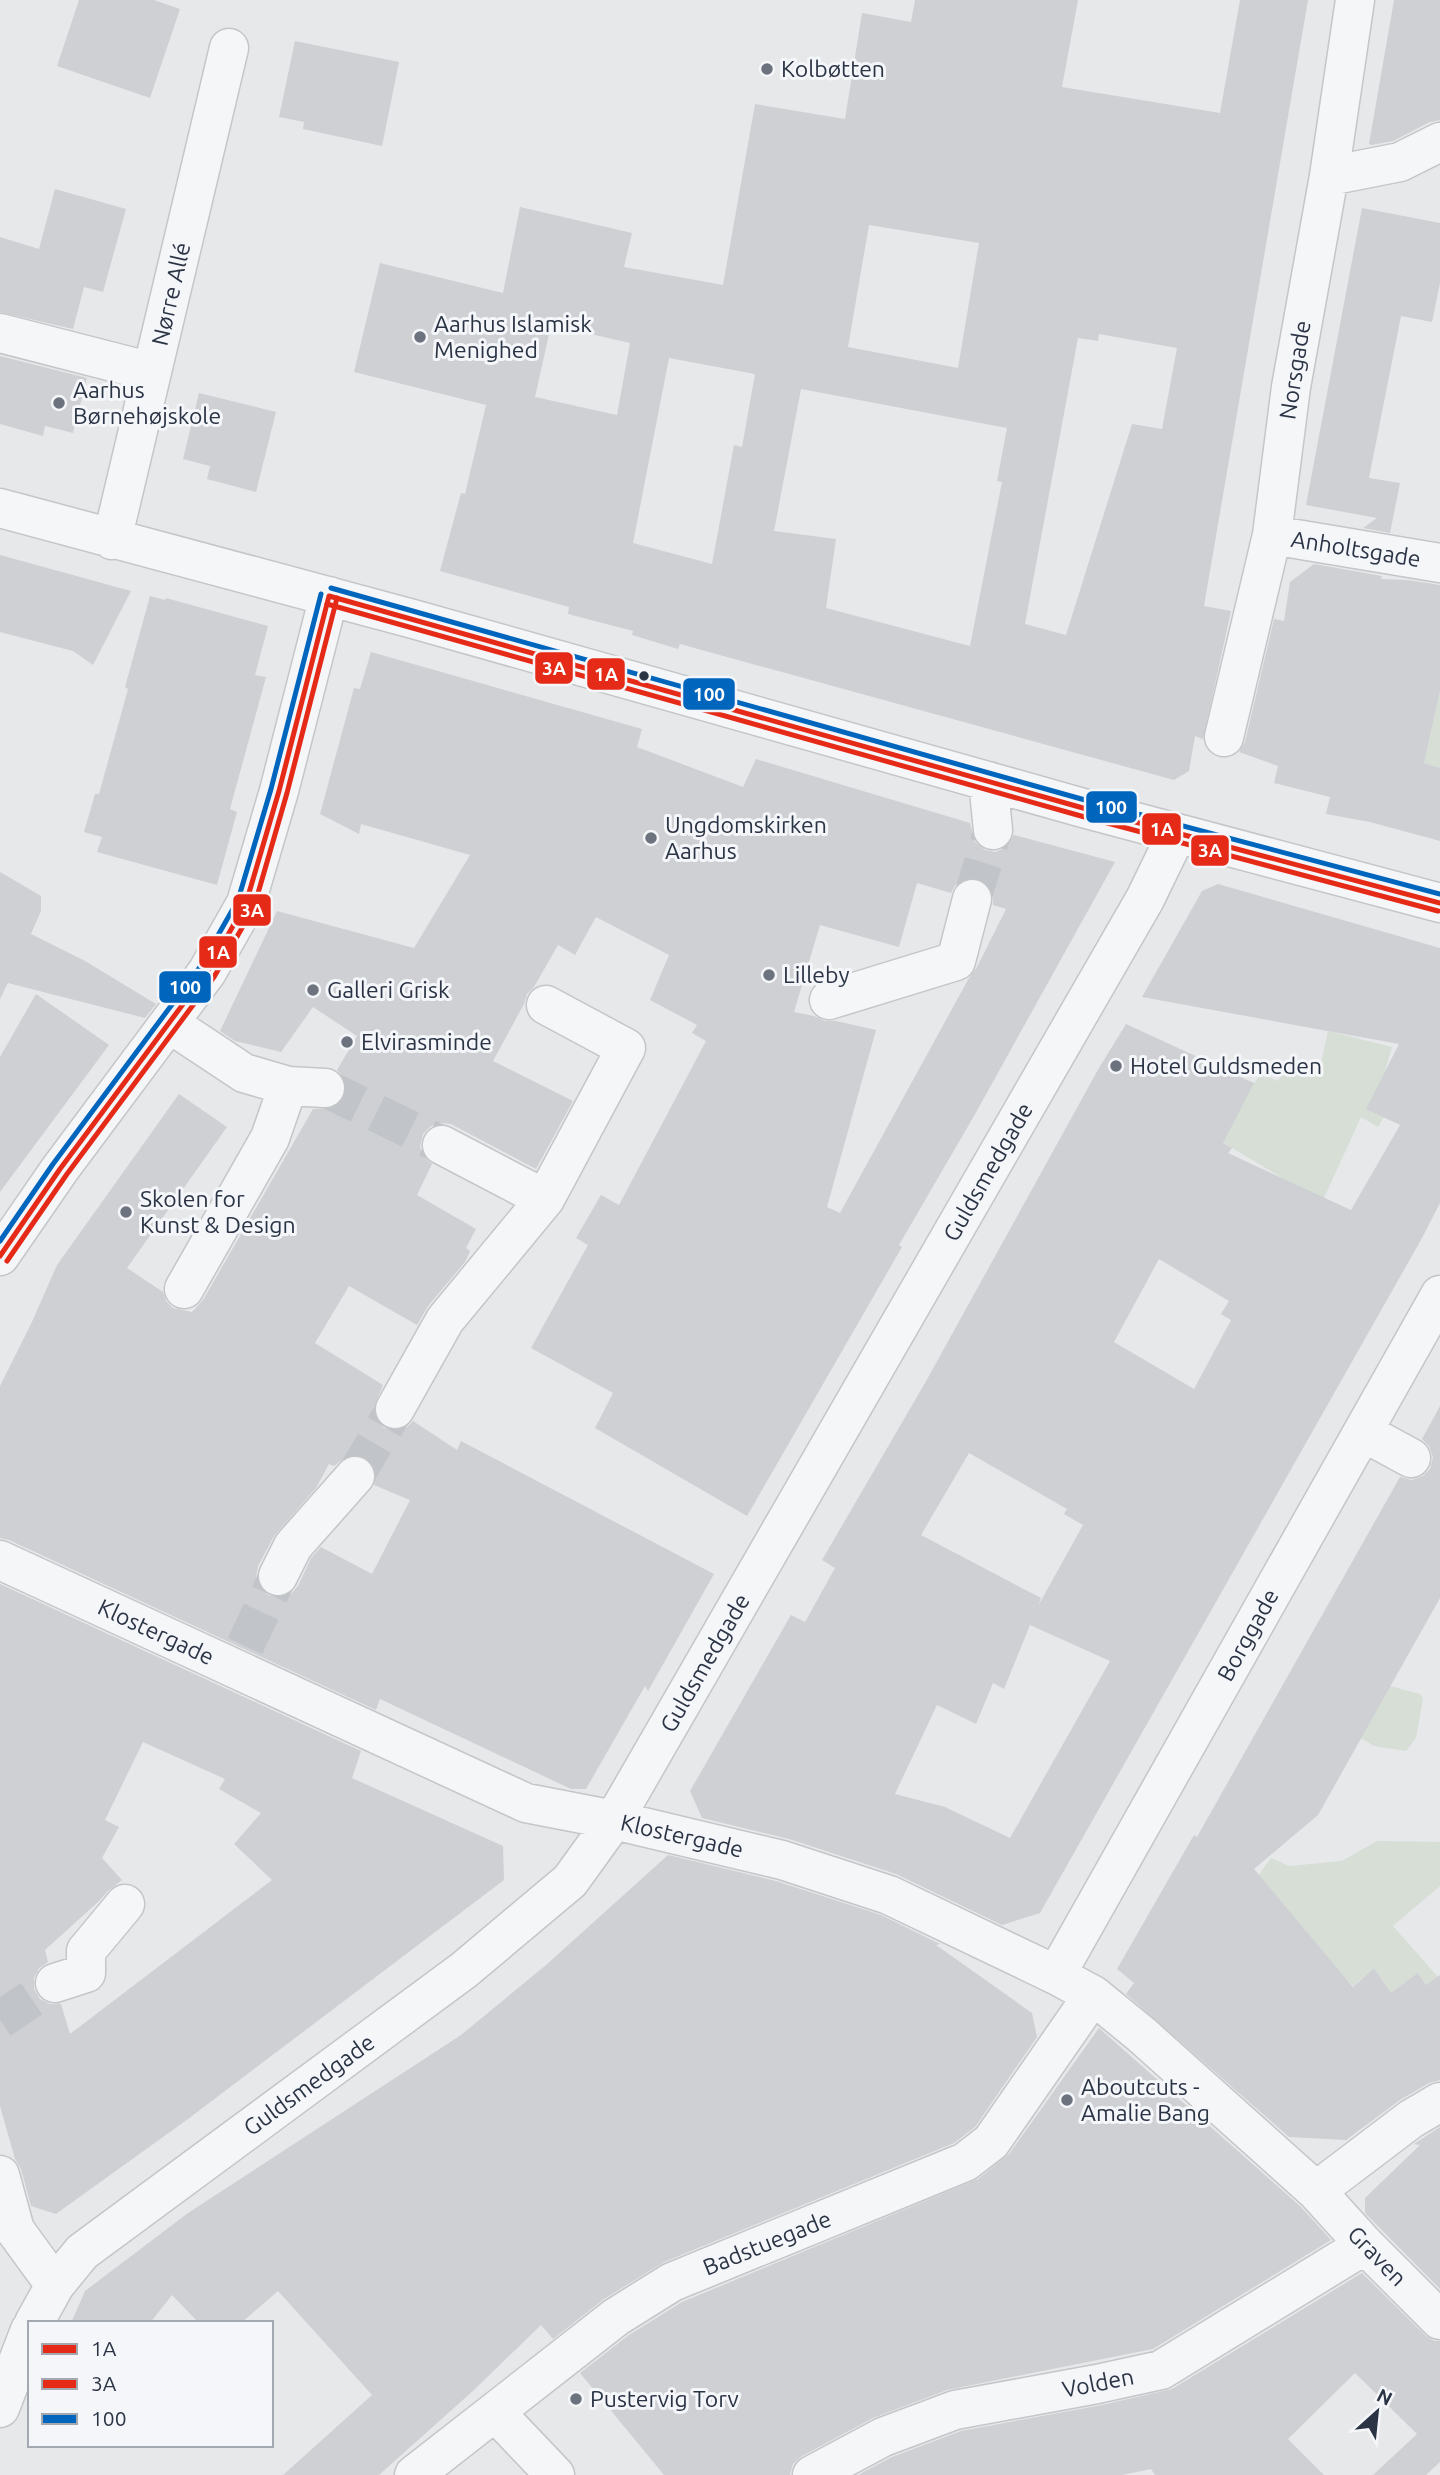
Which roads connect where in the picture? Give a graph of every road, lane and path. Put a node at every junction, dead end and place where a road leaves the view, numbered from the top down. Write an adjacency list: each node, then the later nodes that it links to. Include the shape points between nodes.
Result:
1 (1354, 0): 4 (street, Norsgade)
2 (229, 48): 6 (street, Nørre Allé)
3 (1440, 142): 4 (street, via 1400,162)
4 (1329, 176): 8 (street, Norsgade, via 1291,387)
5 (0, 333): 6 (street)
6 (152, 372): 9 (street, Nørre Allé)
7 (0, 508): 9 (street)
8 (1272, 535): 10 (street, Anholtsgade); 12 (street, Norsgade)
9 (112, 540): 11 (street)
10 (1440, 563)
11 (329, 596): 13 (street); 20 (street, via 246,903)
12 (1224, 737)
13 (988, 781): 14 (street); 15 (street)
14 (993, 830)
15 (1177, 833): 17 (street); 32 (street, Guldsmedgade, via 1145,899)
16 (972, 899): 18 (street, via 956,961)
17 (1440, 903)
18 (829, 1000)
19 (546, 1005): 22 (street, via 626,1048)
20 (170, 1024): 23 (street); 24 (street, via 244,1073 307,1087 270,1138)
21 (442, 1145): 22 (street)
22 (545, 1199): 26 (street, via 444,1320)
23 (0, 1256)
24 (184, 1289)
25 (1440, 1295): 27 (street, Borggade)
26 (395, 1409)
27 (1363, 1432): 28 (street); 34 (street, Borggade)
28 (1411, 1458)
29 (355, 1476): 31 (street, via 293,1546)
30 (0, 1560): 32 (street, Klostergade, via 240,1657 526,1803)
31 (278, 1576)
32 (614, 1821): 34 (street, Klostergade, via 782,1860 889,1895); 42 (street, Guldsmedgade, via 570,1881 464,1970 82,2252)
33 (125, 1903): 35 (street, via 86,1951 86,1973)
34 (1056, 1975): 36 (street, Klostergade)
35 (55, 1983)
36 (1093, 1996): 39 (street, Klostergade); 47 (street, Badstuegade, via 991,2142 965,2162 672,2282 616,2317)
37 (1440, 2102): 39 (street)
38 (0, 2175): 40 (street)
39 (1316, 2191): 41 (street, Graven)
40 (8, 2224): 42 (street)
41 (1365, 2245): 43 (street, Graven); 50 (street, Volden, via 1161,2370 955,2410 883,2437)
42 (55, 2285): 44 (street, Guldsmedgade)
43 (1440, 2320)
44 (35, 2321)
45 (28, 2337): 46 (street, Guldsmedgade)
46 (0, 2408)
47 (495, 2412): 48 (street, Badstuegade); 49 (street)
48 (414, 2475)
49 (555, 2475)
50 (811, 2475)

